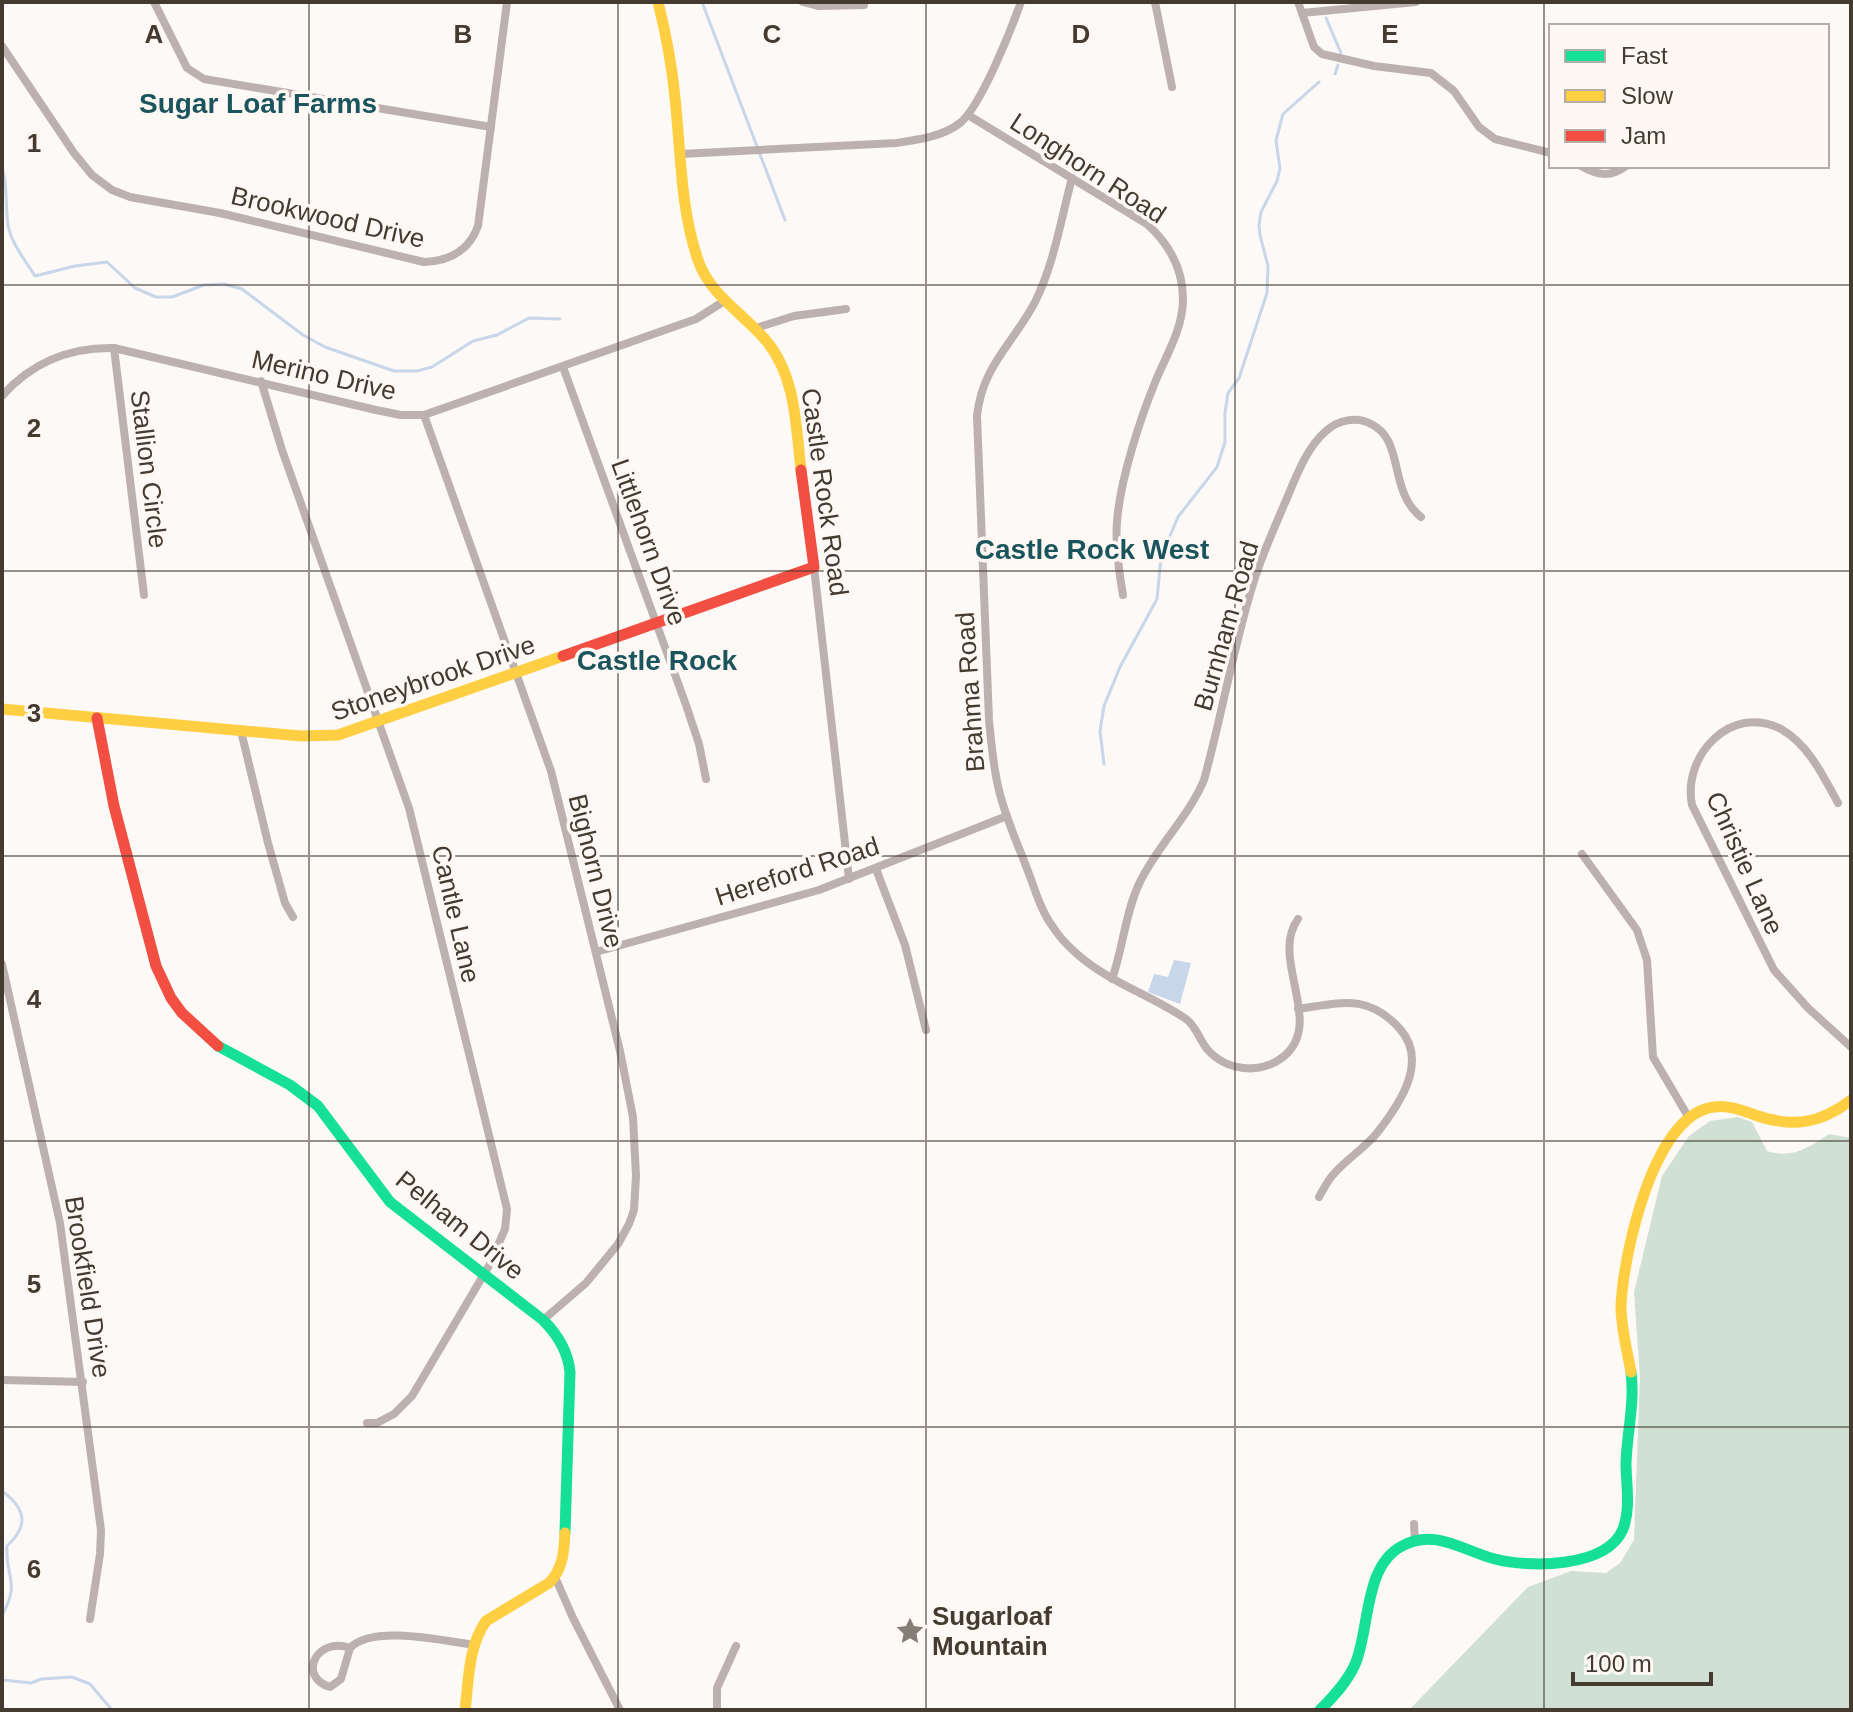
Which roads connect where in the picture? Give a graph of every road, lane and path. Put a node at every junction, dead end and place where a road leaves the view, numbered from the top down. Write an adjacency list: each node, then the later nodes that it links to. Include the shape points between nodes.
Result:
1 (154, 2): 14 (street, via 187,68 204,79)
2 (507, 2): 14 (street, Brookwood Drive)
3 (658, 2): 16 (street, Castle Rock Road, via 674,66)
4 (803, 2): 9 (street)
5 (1021, 2): 13 (street)
6 (1155, 2): 12 (street)
7 (1298, 2): 10 (street)
8 (1416, 2): 10 (street)
9 (864, 5)
10 (1302, 13): 15 (street, via 1314,47 1322,54 1431,73 1495,139)
11 (2, 46): 14 (street, Brookwood Drive, via 74,153 112,190 424,262 457,254 475,235)
12 (1172, 87)
13 (968, 115): 16 (street, via 942,133 896,143); 19 (street, Longhorn Road)
14 (491, 127)
15 (1549, 152)
16 (681, 154): 20 (street, Castle Rock Road, via 683,192 698,260 708,282)
17 (1586, 168): 18 (street, via 1602,175)
18 (1622, 168)
19 (1072, 178): 31 (street, Longhorn Road, via 1155,232 1172,254 1182,284 1180,324 1145,411 1119,507); 40 (street, Brahma Road, via 1042,287 979,393 989,720)
20 (726, 300): 22 (street, Castle Rock Road); 24 (street, Merino Drive, via 696,319)
21 (846, 309): 22 (street)
22 (756, 328): 29 (street, Castle Rock Road, via 777,355 788,383)
23 (114, 348): 25 (street, Merino Drive); 26 (street, Merino Drive, via 83,349 50,359); 30 (street, Stallion Circle)
24 (563, 367): 27 (street, Merino Drive); 32 (street, Littlehorn Drive)
25 (261, 381): 27 (street, Merino Drive, via 376,410); 36 (street, Cantle Lane)
26 (3, 395)
27 (424, 415): 33 (street, Bighorn Drive)
28 (1421, 517): 48 (street, Burnham Road, via 1403,496 1389,441 1377,427 1362,420 1343,421 1319,438 1295,478 1253,583 1204,780 1139,883)
29 (814, 567): 32 (street, Stoneybrook Drive); 43 (street, Castle Rock Road)
30 (144, 595)
31 (1123, 595)
32 (657, 623): 33 (street, Stoneybrook Drive); 38 (street, Littlehorn Drive)
33 (517, 673): 36 (street, Stoneybrook Drive); 46 (street, Bighorn Drive, via 551,771)
34 (2, 709): 35 (street, Stoneybrook Drive)
35 (97, 718): 37 (street, Stoneybrook Drive); 55 (street, Pelham Drive, via 156,966 171,998 213,1043 318,1106 390,1202)
36 (380, 722): 37 (street, Stoneybrook Drive, via 326,737); 55 (street, Cantle Lane, via 409,808 507,1209 502,1239)
37 (241, 731): 44 (street, via 272,858)
38 (706, 779)
39 (1838, 803): 51 (street, Christie Lane, via 1803,747 1783,730 1762,723 1738,726 1711,741 1697,759 1690,783 1692,805 1765,955 1787,987)
40 (1007, 816): 42 (street, Hereford Road); 48 (street, Brahma Road, via 1051,925 1076,953)
41 (1582, 854): 53 (street, via 1640,937 1647,960 1653,1057)
42 (876, 869): 43 (street, Hereford Road); 50 (street, via 905,945)
43 (849, 879): 46 (street, Hereford Road)
44 (293, 917)
45 (1298, 919): 49 (street, Brahma Road, via 1289,939)
46 (596, 952): 56 (street, Bighorn Drive, via 628,1087 636,1164 634,1210 623,1237 586,1283)
47 (2, 964): 58 (street, Brookfield Drive, via 60,1223)
48 (1112, 979): 49 (street, Brahma Road, via 1187,1019 1214,1056 1241,1068 1265,1066 1289,1052 1298,1033)
49 (1298, 1009): 54 (street, via 1351,1001 1373,1006 1403,1033 1412,1056 1412,1076 1376,1134 1331,1177)
50 (926, 1030)
51 (1851, 1047)
52 (1851, 1100): 53 (street, via 1828,1116 1803,1124 1726,1106)
53 (1689, 1118): 61 (street, via 1666,1147 1646,1189 1625,1274 1621,1314 1633,1394 1625,1521 1618,1539 1593,1557 1530,1563 1496,1559 1440,1540)
54 (1319, 1197)
55 (485, 1273): 56 (street, Pelham Drive); 59 (street, Cantle Lane, via 412,1396 383,1421)
56 (543, 1320): 62 (street, Pelham Drive, via 563,1343 570,1372 565,1549)
57 (2, 1380): 58 (street)
58 (83, 1382): 63 (street, Brookfield Drive, via 101,1530)
59 (367, 1423)
60 (1414, 1524): 61 (street)
61 (1415, 1541): 70 (street, via 1394,1552 1380,1571 1356,1663)
62 (555, 1577): 64 (street, via 486,1621); 68 (street)
63 (90, 1619)
64 (474, 1645): 66 (street, via 391,1635 360,1640); 67 (street)
65 (736, 1646): 69 (street, via 717,1688)
66 (350, 1648): 66 (street, via 341,1679 330,1687 320,1683 313,1667 317,1654 336,1645)
67 (465, 1710)
68 (620, 1710)
69 (717, 1710)
70 (1320, 1710)

